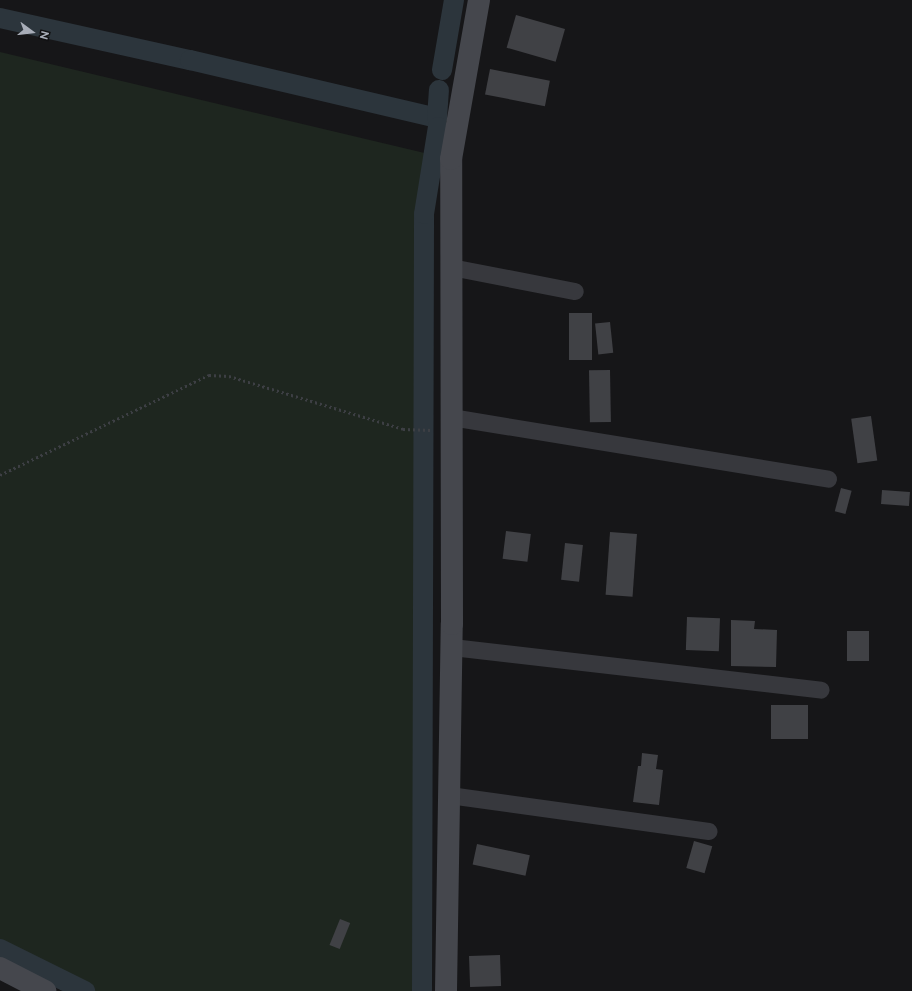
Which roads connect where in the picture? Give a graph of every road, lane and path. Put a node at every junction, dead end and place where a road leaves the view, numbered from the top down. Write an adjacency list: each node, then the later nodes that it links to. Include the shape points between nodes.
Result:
1 (479, 0): 2 (street, via 451,159)
2 (451, 267): 3 (street); 4 (street)
3 (575, 291)
4 (443, 424): 5 (path, via 419,430 403,429 229,376 209,375); 6 (street); 7 (street)
5 (0, 475)
6 (828, 479)
7 (452, 647): 8 (street); 9 (street)
8 (821, 690)
9 (449, 795): 10 (street); 13 (street)
10 (709, 831)
11 (0, 968): 12 (street)
12 (45, 991)
13 (446, 991)

